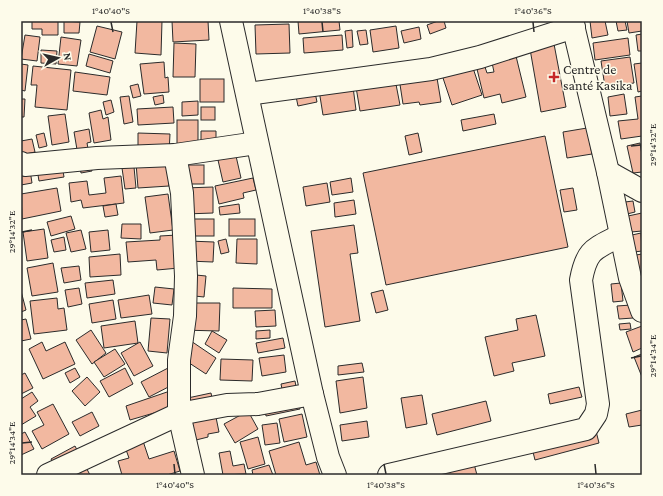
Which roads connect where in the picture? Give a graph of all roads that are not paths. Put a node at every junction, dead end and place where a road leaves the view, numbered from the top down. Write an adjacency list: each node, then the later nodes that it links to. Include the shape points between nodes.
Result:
1 (231, 21): 3 (street)
2 (573, 24): 3 (street, via 480,58 431,69); 7 (street)
3 (248, 94): 4 (street)
4 (257, 144): 5 (street); 11 (street)
5 (175, 155): 6 (street, via 97,158 25,165); 12 (street, via 182,193 186,276 185,316 179,360)
6 (21, 163)
7 (608, 172): 8 (street); 9 (street)
8 (642, 191)
9 (621, 235): 10 (street, via 633,290); 16 (street, via 592,250 584,262 581,280 598,404 596,414 586,429)
10 (642, 311)
11 (312, 394): 12 (street); 15 (street, via 328,457)
12 (179, 414): 13 (street); 14 (street)
13 (48, 475)
14 (193, 475)
15 (336, 475)
16 (389, 475)

